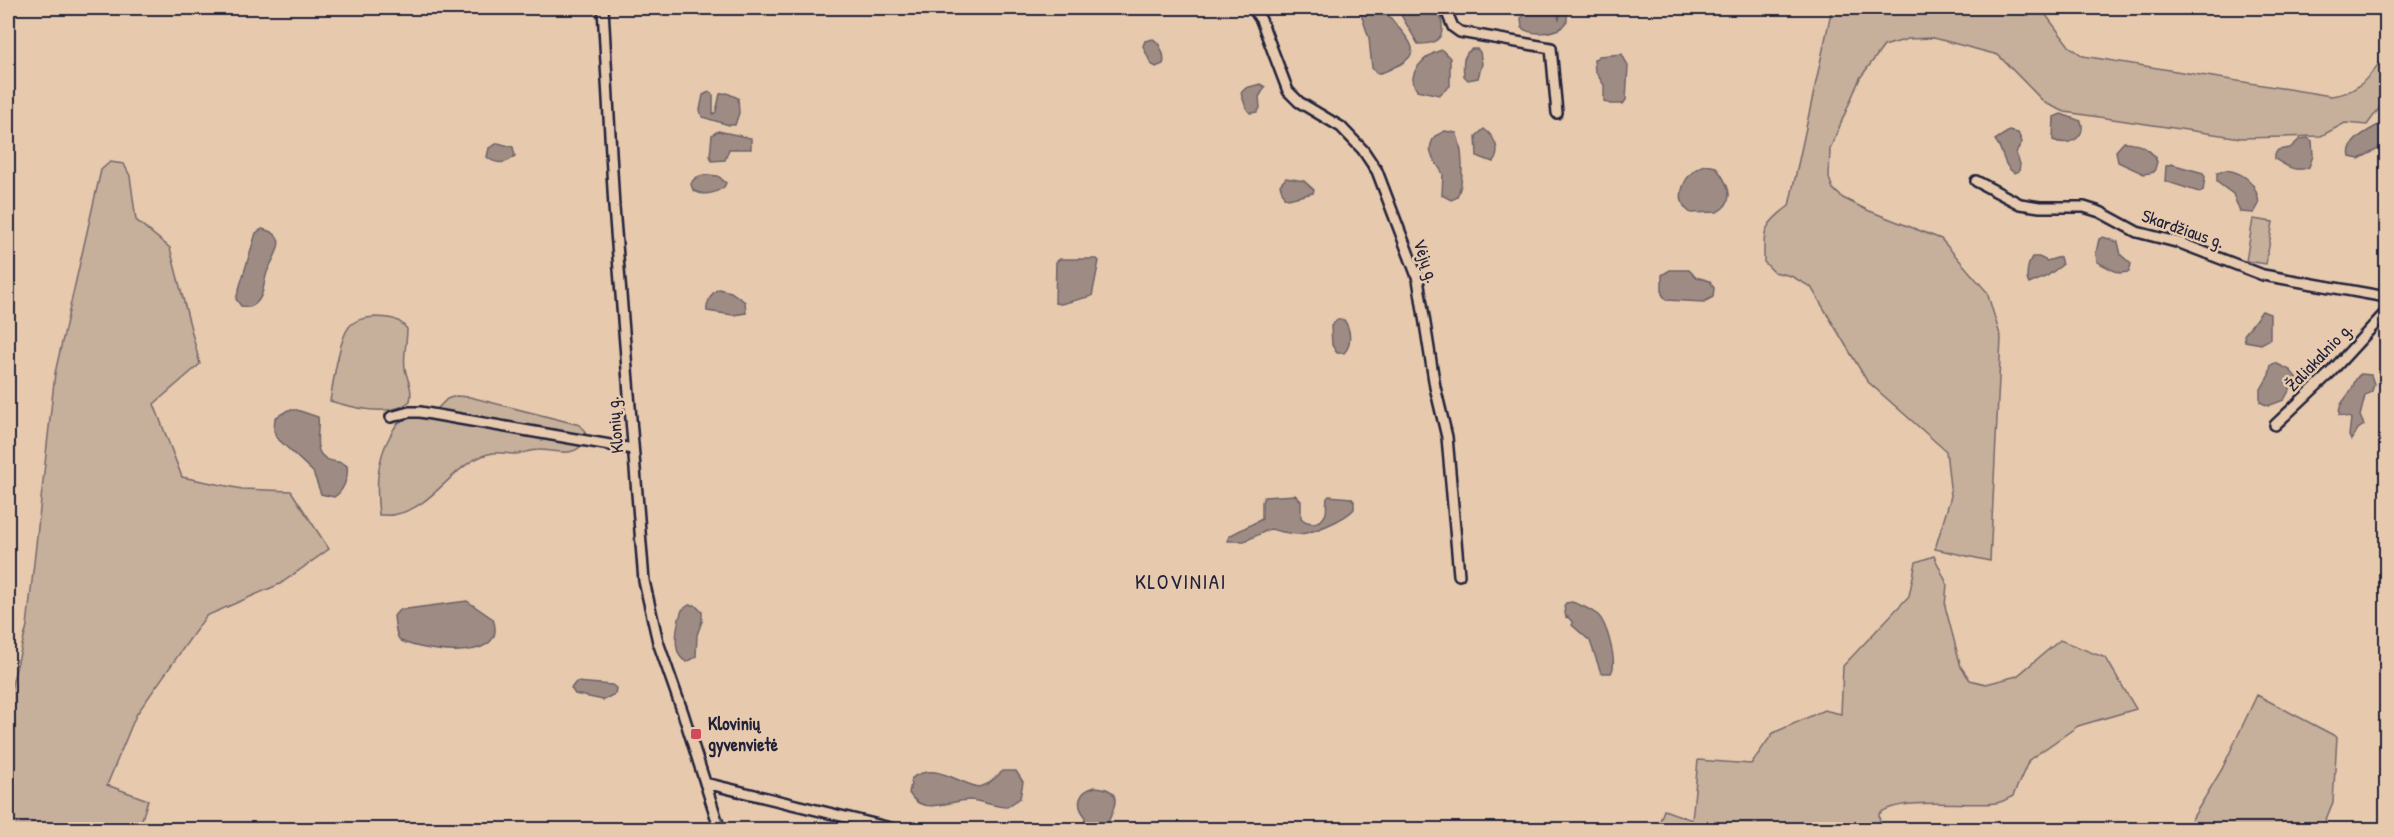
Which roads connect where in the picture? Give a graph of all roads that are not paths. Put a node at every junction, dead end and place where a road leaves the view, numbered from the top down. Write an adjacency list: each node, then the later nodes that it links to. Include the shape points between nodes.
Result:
1 (603, 8): 10 (street, Klonių g.)
2 (1253, 8): 11 (street, Vėjų g., via 1288,91 1299,102 1341,126 1377,171 1418,279 1447,436)
3 (1446, 8): 4 (street, via 1453,27 1460,32 1551,48)
4 (1557, 113)
5 (1976, 181): 6 (street, Skardžiaus g., via 2020,204 2084,207 2100,212 2137,232 2180,243 2263,275)
6 (2386, 297)
7 (2386, 312): 9 (street, Žaliakalnio g.)
8 (391, 417): 10 (street, via 420,412)
9 (2275, 425)
10 (633, 449): 12 (street, Klonių g., via 644,581 658,642)
11 (1459, 575)
12 (705, 783): 13 (street, Klonių g.); 14 (street)
13 (720, 830)
14 (899, 830)

